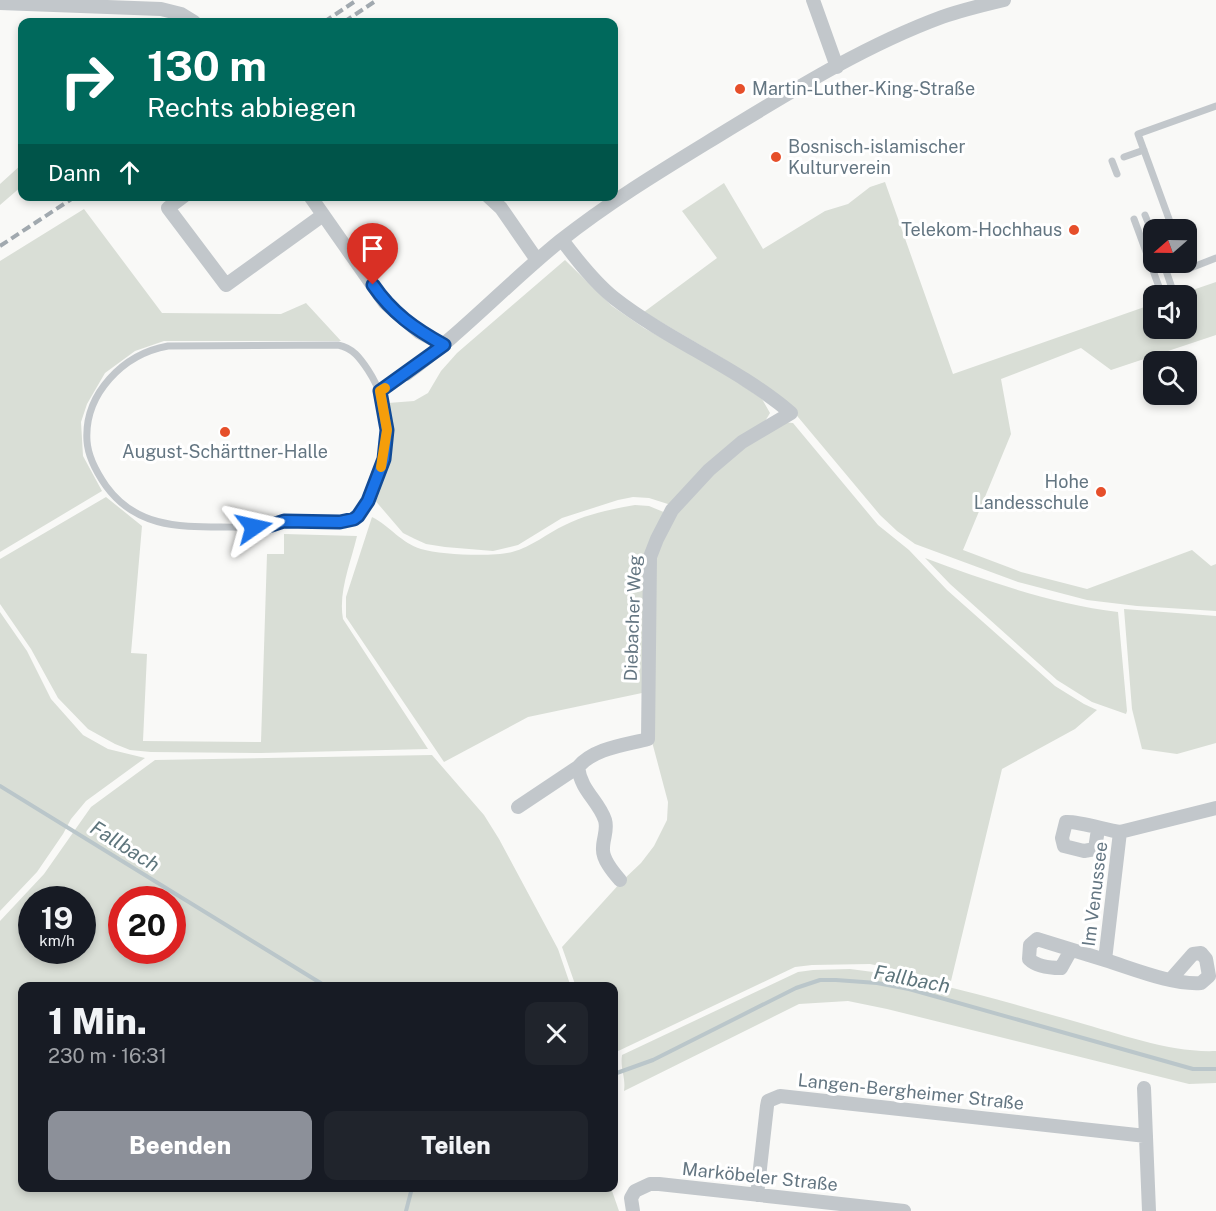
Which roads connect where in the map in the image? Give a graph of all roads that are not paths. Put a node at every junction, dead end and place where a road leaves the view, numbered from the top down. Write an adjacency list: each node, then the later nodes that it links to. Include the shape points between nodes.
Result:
1 (813, 0): 5 (street)
2 (1004, 0): 5 (street, via 929,22)
3 (0, 3): 4 (street, via 161,9)
4 (188, 18)
5 (837, 67): 11 (street, via 647,178)
6 (1216, 105): 7 (lane, via 1138,134)
7 (1144, 150): 8 (lane); 20 (lane)
8 (1124, 157)
9 (1112, 161): 10 (lane)
10 (1117, 174)
11 (618, 199)
12 (177, 201): 16 (street, via 168,208 226,285)
13 (313, 201): 16 (street)
14 (493, 201): 23 (street)
15 (615, 201): 21 (street)
16 (322, 215): 26 (street, via 385,303 419,332)
17 (1146, 215): 19 (lane)
18 (1134, 219): 25 (lane)
19 (1147, 219)
20 (1169, 219)
21 (562, 240): 23 (street); 29 (street, Diebacher Weg, via 613,297 767,392 791,413 724,455 672,510 650,556 648,739 608,749)
22 (1216, 258): 24 (lane)
23 (537, 260): 26 (street)
24 (1197, 265)
25 (1158, 285)
26 (444, 345): 27 (street)
27 (406, 374): 28 (lane)
28 (380, 391): 28 (lane, via 387,430 384,459 363,510 347,521 284,521 254,527 158,523 137,514 116,497 100,478 89,453 91,408 109,378 154,349 168,346 338,345 353,350)
29 (578, 767): 30 (street, Diebacher Weg); 34 (street, via 583,786 605,821 602,849)
30 (518, 807)
31 (1216, 808): 33 (street, Im Venussee)
32 (1098, 829): 33 (street, Im Venussee)
33 (1120, 832): 36 (street, Im Venussee)
34 (620, 880)
35 (1071, 950): 36 (street, Im Venussee)
36 (1106, 960): 37 (street, Im Venussee)
37 (1171, 979)
38 (1144, 1088): 39 (street)
39 (1146, 1136): 40 (street, Langen-Bergheimer Straße, via 780,1096 768,1101); 43 (street)
40 (757, 1195): 41 (street, Marköbeler Straße, via 650,1184 633,1193); 42 (street, Marköbeler Straße)
41 (633, 1211)
42 (904, 1211)
43 (1149, 1211)

